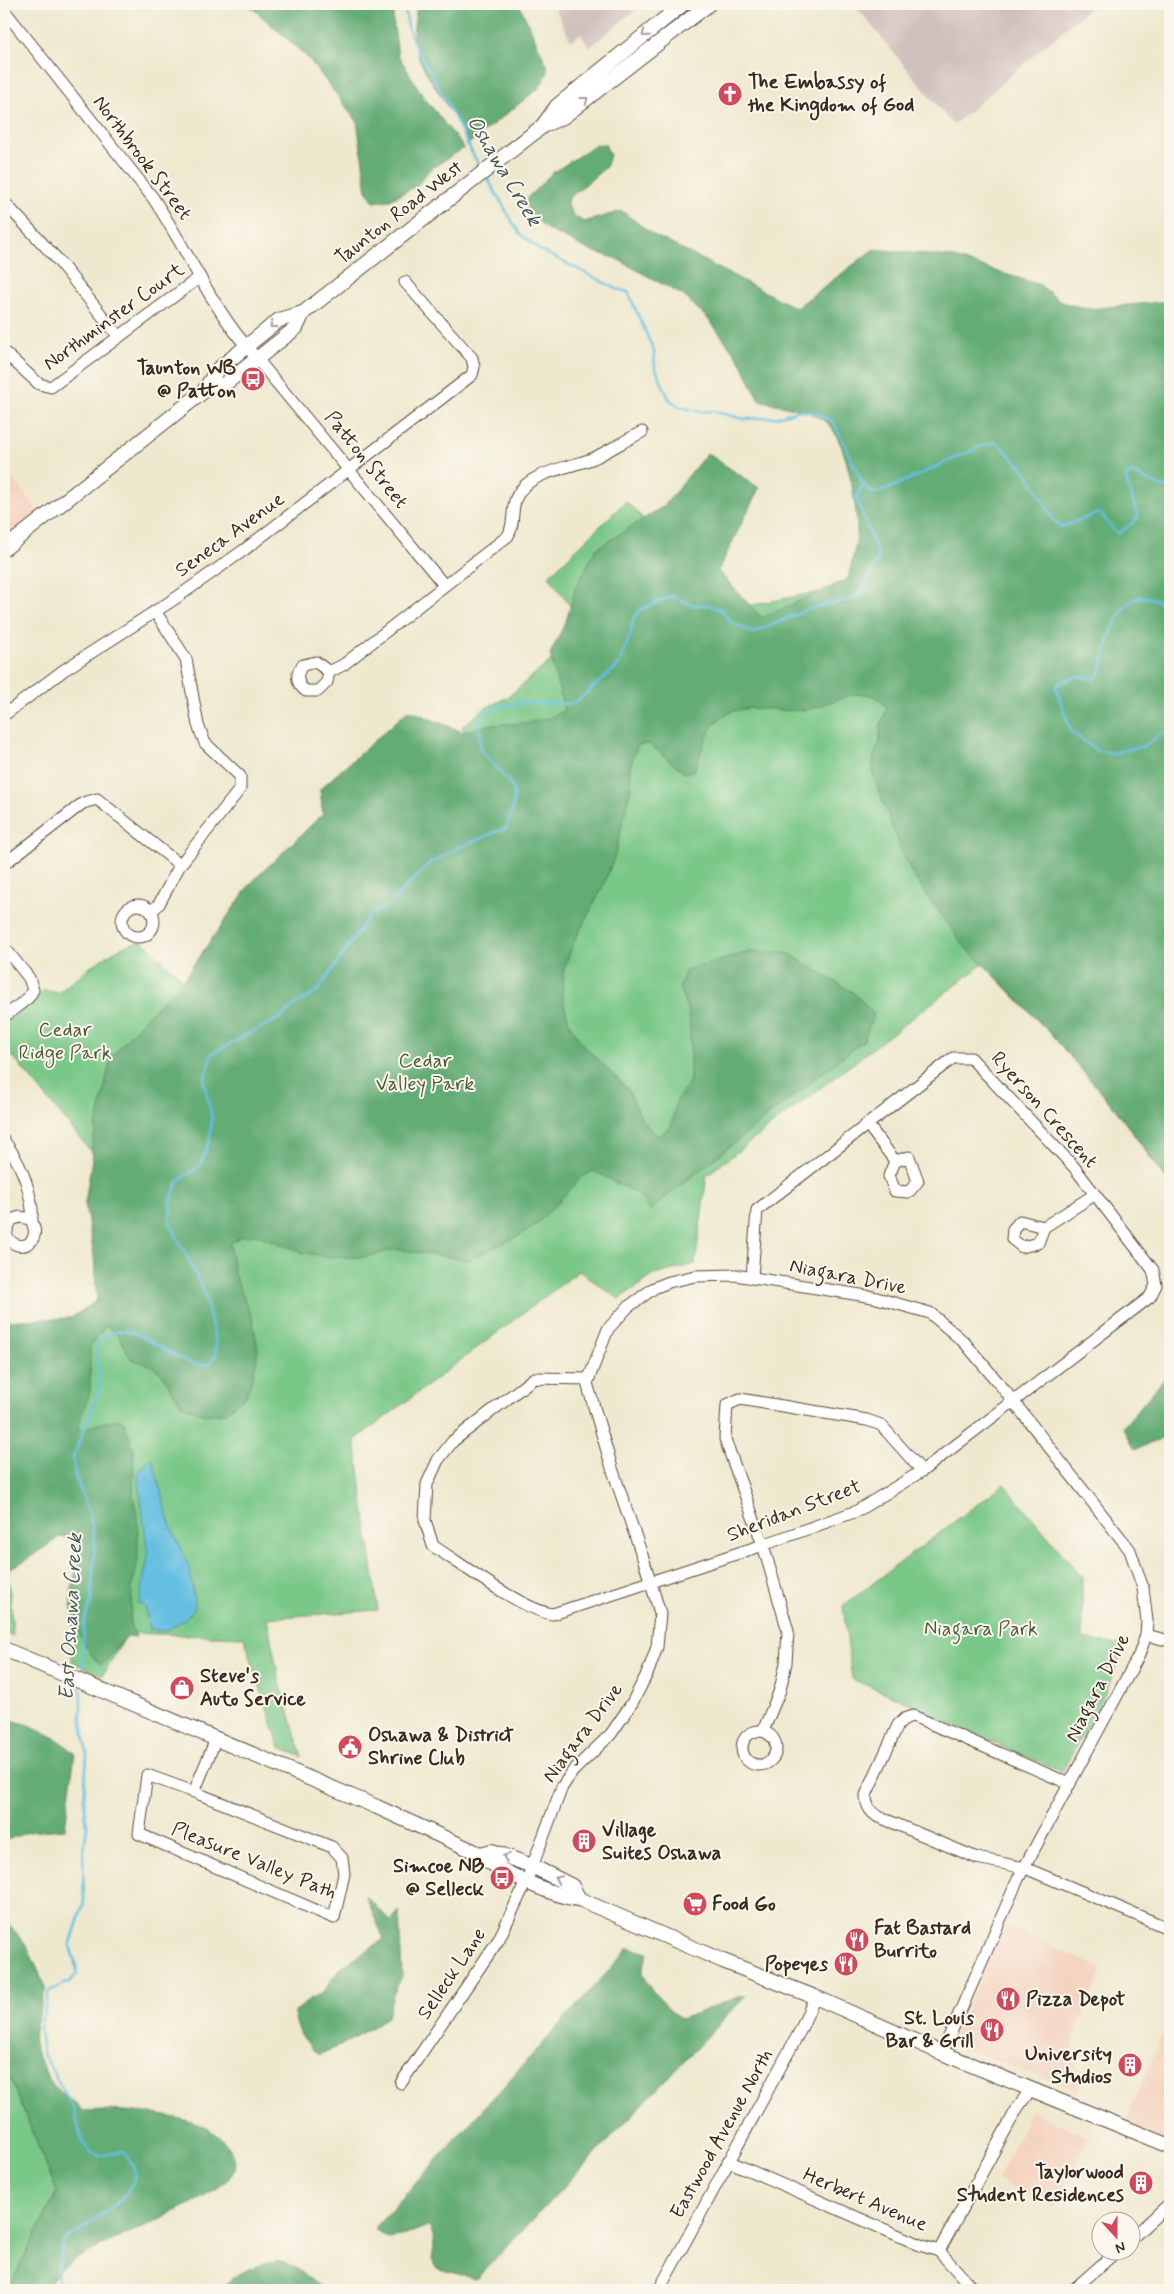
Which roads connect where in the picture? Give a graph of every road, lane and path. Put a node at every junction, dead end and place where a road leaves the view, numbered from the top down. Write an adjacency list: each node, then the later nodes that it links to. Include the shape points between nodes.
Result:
1 (683, 4): 4 (main road, Taunton Road West, one-way to 4, via 557,106)
2 (709, 4): 4 (main road, Taunton Road West, one-way to 2, via 563,117)
3 (4, 10): 6 (street, Northbrook Street, via 153,198 175,230)
4 (544, 125): 8 (main road, Taunton Road West)
5 (4, 202): 9 (street, via 52,253)
6 (200, 278): 9 (street, Northminster Court); 10 (street, Northbrook Street, via 224,318)
7 (405, 282): 15 (street, Seneca Avenue, via 472,358 472,375)
8 (303, 313): 10 (main road, Taunton Road West, one-way to 10, via 279,320); 12 (main road, Taunton Road West, via 296,328)
9 (119, 337): 11 (street, Northminster Court, via 51,387 39,384)
10 (247, 345): 12 (street, Northbrook Street); 13 (main road, Taunton Road West, via 217,370)
11 (4, 352)
12 (258, 358): 13 (main road, Taunton Road West, via 225,384); 15 (street, Patton Street)
13 (204, 391): 16 (main road, Taunton Road West)
14 (642, 432): 17 (street, via 593,458 554,470 524,488 516,498 512,530 508,536)
15 (350, 469): 17 (street, Patton Street); 18 (street, Seneca Avenue, via 244,550)
16 (4, 549)
17 (444, 585): 19 (street, via 344,665)
18 (155, 611): 20 (street, Seneca Avenue, via 64,670); 22 (street, via 186,659 198,725 205,743 240,776 242,782 240,790)
19 (328, 672)
20 (4, 715)
21 (4, 864): 22 (street, via 83,803 97,799)
22 (180, 865): 23 (street, via 159,904)
23 (151, 912)
24 (4, 947): 25 (street, via 33,986 32,993)
25 (4, 1017)
26 (867, 1124): 28 (street); 29 (street, Ryerson Crescent, via 953,1058 971,1058 1074,1167); 32 (street, Ryerson Crescent, via 757,1210)
27 (4, 1141): 30 (street, via 21,1169 32,1209)
28 (896, 1161)
29 (1094, 1195): 31 (street); 34 (street, Ryerson Crescent, via 1153,1270 1156,1285 1150,1297)
30 (31, 1219)
31 (1044, 1227)
32 (752, 1278): 33 (street, Niagara Drive, via 695,1276 654,1288 628,1307 608,1329); 34 (street, Niagara Drive, via 873,1297 930,1313 964,1342)
33 (589, 1379): 37 (street, Niagara Drive, via 587,1384 595,1414); 37 (street, Sheridan Street, via 534,1378 452,1441 438,1460 427,1484 425,1520 433,1546 527,1606 544,1613 552,1614)
34 (1013, 1401): 35 (street, Sheridan Street); 38 (street, Niagara Drive, via 1130,1550 1143,1588)
35 (922, 1470): 36 (street, Sheridan Street, via 857,1511); 36 (street, via 881,1425 867,1420 740,1399 727,1405 725,1439)
36 (762, 1545): 37 (street, Sheridan Street); 41 (street, via 788,1631 780,1690)
37 (651, 1582): 46 (street, Niagara Drive, via 660,1613 657,1647 648,1672 611,1734 573,1771 562,1787)
38 (1146, 1635): 39 (street); 43 (street, Niagara Drive, via 1139,1655)
39 (1170, 1641)
40 (4, 1649): 42 (main road)
41 (763, 1731)
42 (216, 1739): 44 (street, Pleasure Valley Path); 45 (main road)
43 (1070, 1784): 47 (street, Niagara Drive); 47 (street, via 920,1718 906,1718 898,1725 866,1796 872,1813 977,1858)
44 (194, 1792): 44 (street, Pleasure Valley Path, via 148,1775 139,1834 334,1918 344,1874 342,1858 332,1847)
45 (480, 1854): 46 (main road, one-way to 45, via 492,1851); 48 (main road, via 490,1864)
46 (532, 1866): 48 (street, Niagara Drive); 49 (main road, one-way to 46, via 572,1886)
47 (1025, 1868): 50 (street); 52 (street, Niagara Drive)
48 (527, 1880): 49 (main road, via 567,1898); 53 (street, Selleck Lane, via 499,1939)
49 (579, 1899): 51 (main road, via 723,1962)
50 (1170, 1928)
51 (815, 1997): 52 (main road); 56 (street, Eastwood Avenue North, via 800,2031)
52 (942, 2052): 54 (main road)
53 (401, 2084)
54 (1031, 2089): 55 (main road); 59 (street)
55 (1170, 2146)
56 (728, 2161): 59 (street, Herbert Avenue); 61 (street, Eastwood Avenue North)
57 (1170, 2203): 58 (street)
58 (1142, 2229)
59 (939, 2251): 62 (street, Herbert Avenue)
60 (1105, 2262): 63 (street)
61 (660, 2288)
62 (974, 2290)
63 (1073, 2290)

